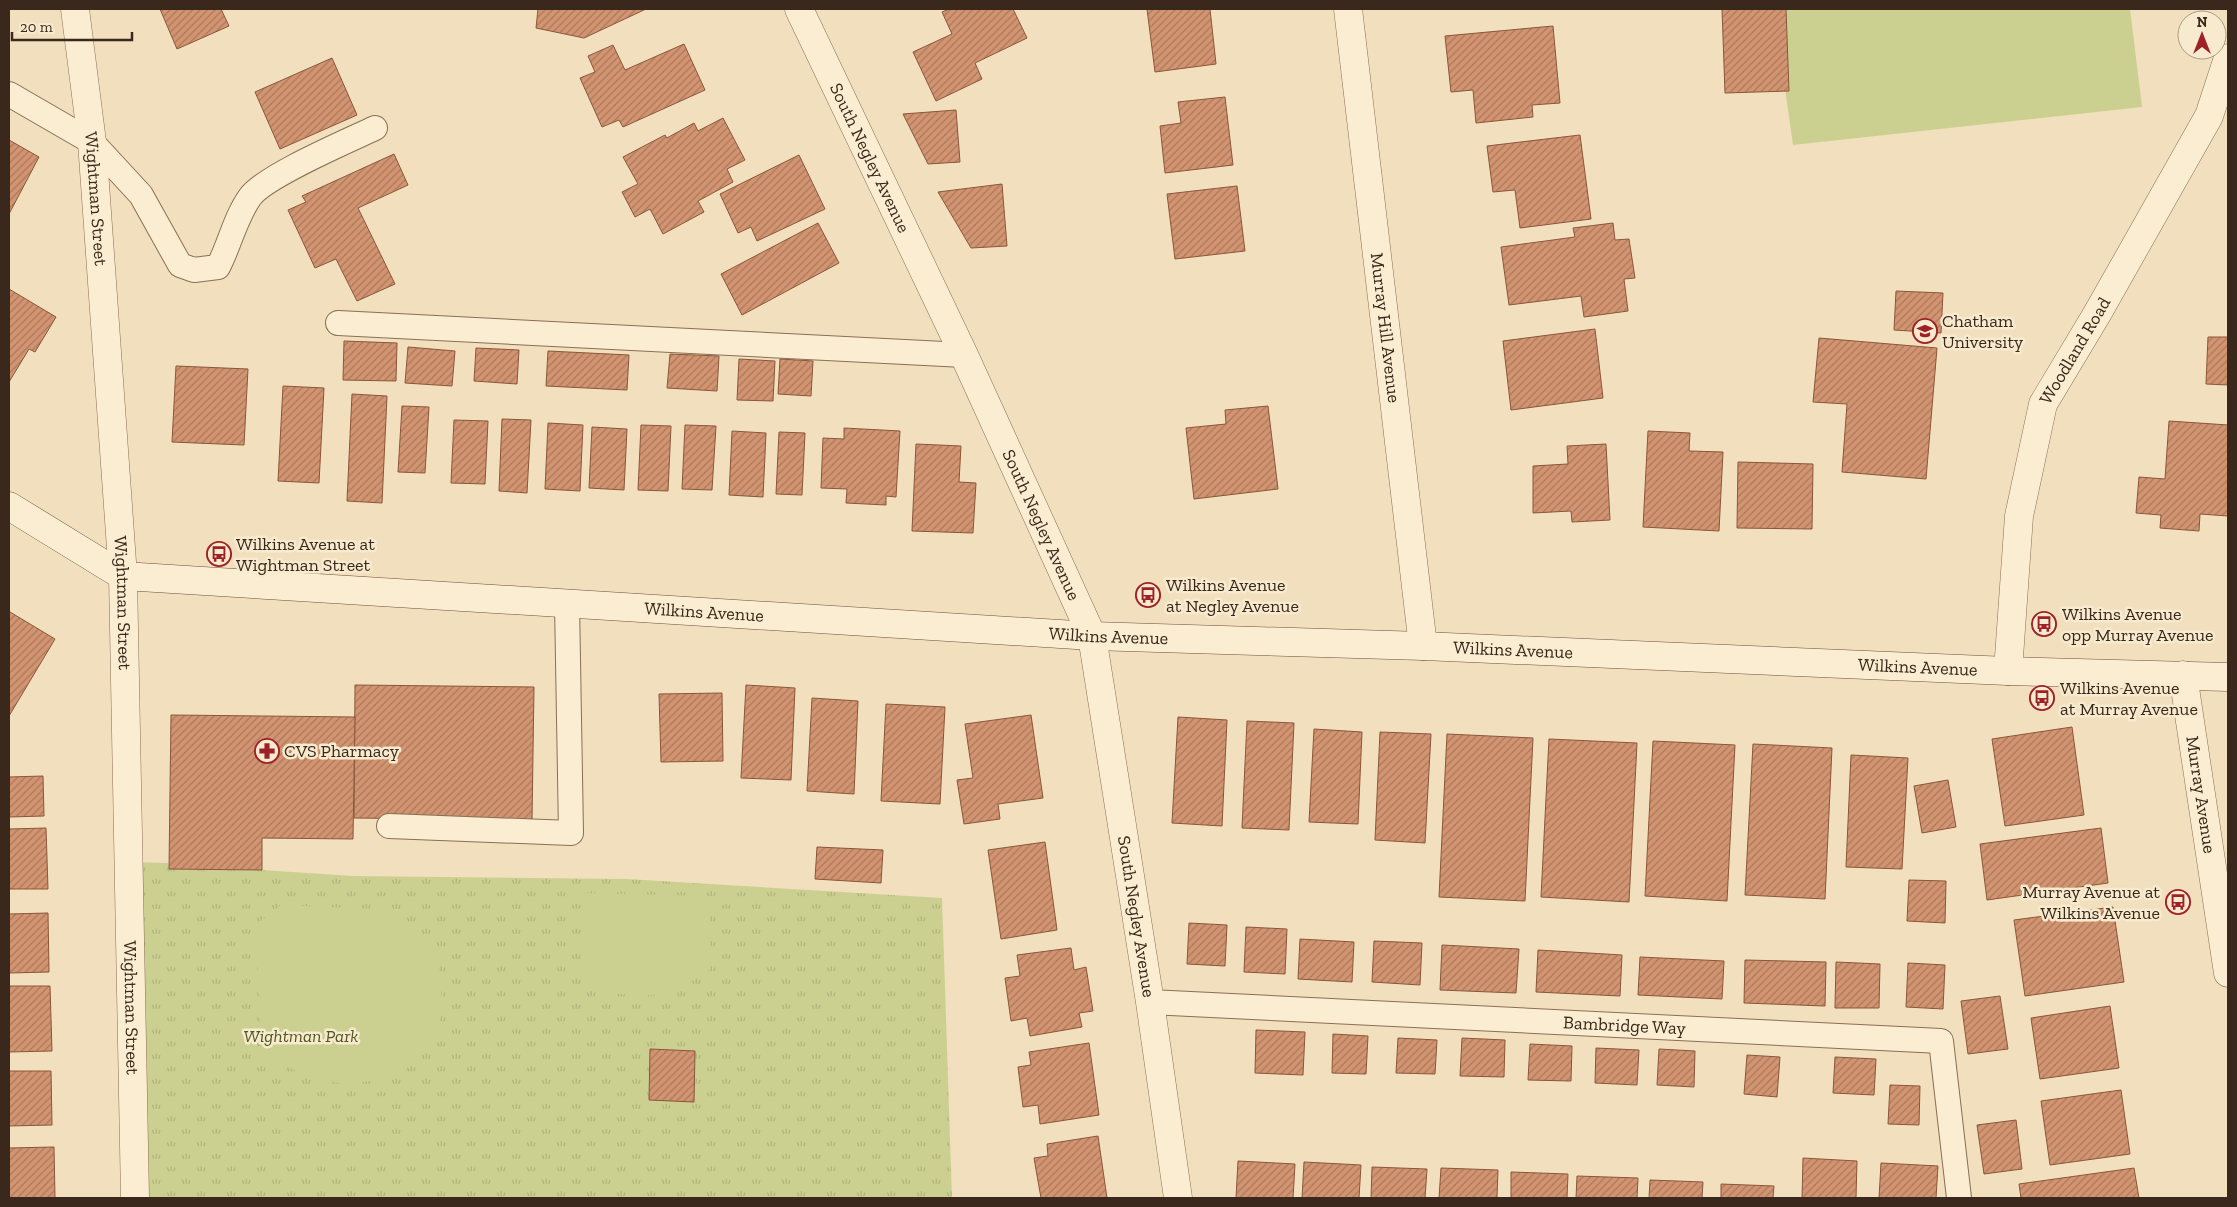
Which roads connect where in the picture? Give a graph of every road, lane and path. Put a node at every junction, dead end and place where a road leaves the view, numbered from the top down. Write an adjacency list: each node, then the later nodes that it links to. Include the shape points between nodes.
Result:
1 (76, 9): 7 (street, Wightman Street)
2 (799, 9): 9 (street, South Negley Avenue)
3 (1348, 9): 14 (street, Murray Hill Avenue)
4 (2228, 58): 15 (street, Woodland Road, via 2209,116 2043,404 2019,516)
5 (9, 94): 7 (lane)
6 (375, 128): 7 (lane, via 270,180 252,195 238,216 218,267 194,270 180,265 140,195)
7 (92, 142): 11 (street, Wightman Street)
8 (338, 323): 9 (lane)
9 (964, 355): 13 (street, South Negley Avenue)
10 (9, 506): 11 (street, Wilkins Avenue)
11 (123, 576): 12 (street, Wilkins Avenue); 21 (street, Wightman Street)
12 (567, 603): 13 (street, Wilkins Avenue); 18 (lane, via 571,833)
13 (1092, 636): 14 (street, Wilkins Avenue); 20 (street, South Negley Avenue)
14 (1423, 646): 15 (street, Wilkins Avenue)
15 (2008, 670): 16 (street, Wilkins Avenue)
16 (2184, 675): 17 (street, Wilkins Avenue); 19 (street, Murray Avenue)
17 (2228, 677)
18 (390, 826)
19 (2228, 973)
20 (1150, 1002): 22 (street, South Negley Avenue); 23 (lane, Bambridge Way, via 1941,1041)
21 (135, 1198)
22 (1178, 1198)
23 (1959, 1198)

